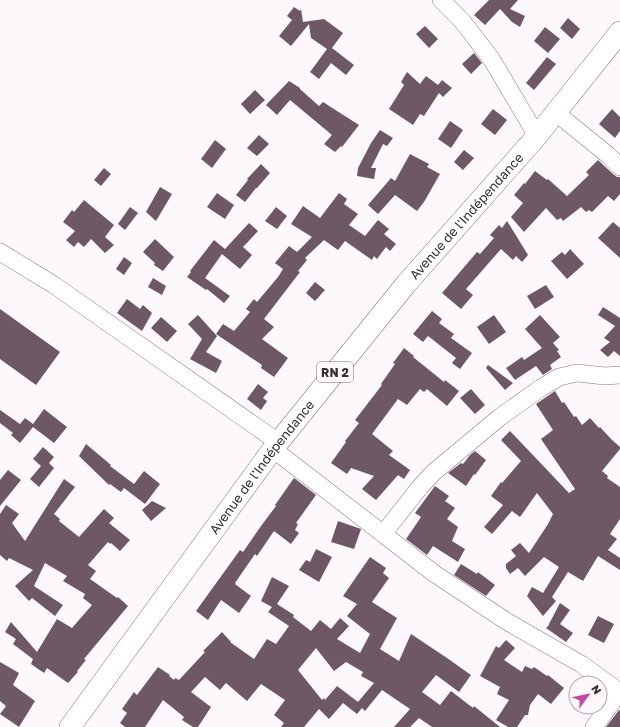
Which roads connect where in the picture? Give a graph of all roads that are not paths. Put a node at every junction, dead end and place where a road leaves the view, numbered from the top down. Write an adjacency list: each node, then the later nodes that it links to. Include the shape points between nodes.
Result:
1 (441, 0): 4 (street, via 463,22 492,60)
2 (620, 32): 3 (main road, Avenue de l'Indépendance / RN 2)
3 (555, 112): 4 (main road, Avenue de l'Indépendance / RN 2); 5 (street)
4 (536, 136): 8 (main road, Avenue de l'Indépendance / RN 2, via 406,284)
5 (620, 167)
6 (0, 252): 8 (street, via 54,284)
7 (620, 376): 9 (street, via 577,373 559,377 541,388 500,417 434,472)
8 (276, 446): 9 (street); 10 (main road, Avenue de l'Indépendance / RN 2)
9 (383, 534): 11 (street, via 473,600 581,664 613,687 616,691 615,698)
10 (70, 727)
11 (594, 727)

